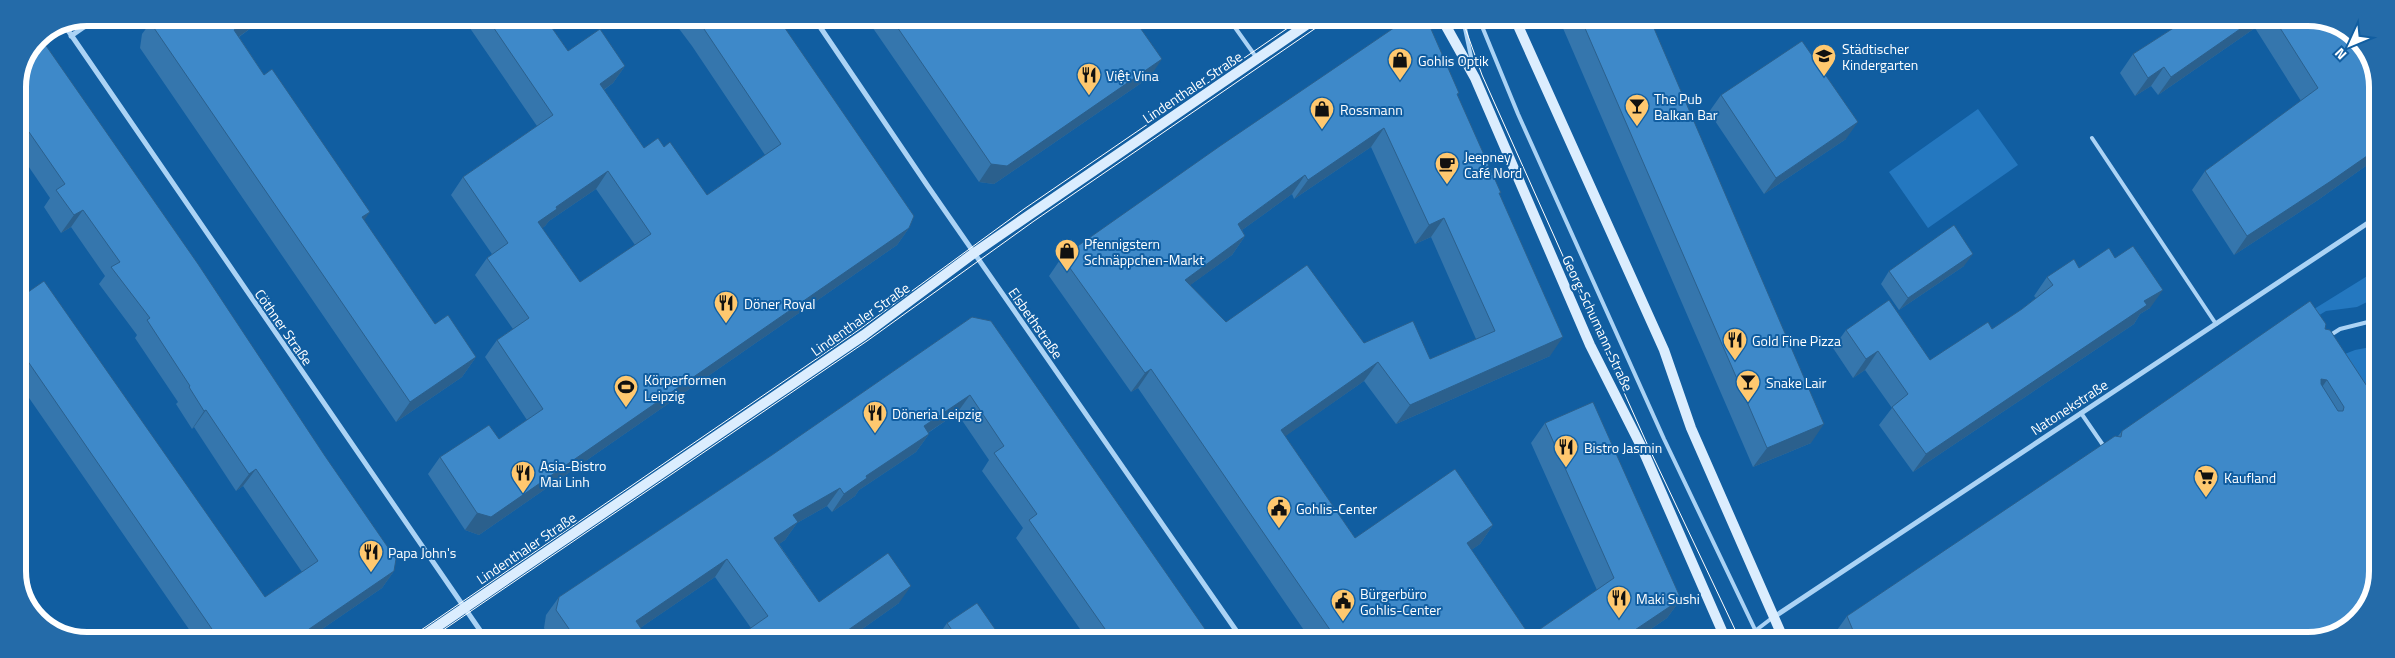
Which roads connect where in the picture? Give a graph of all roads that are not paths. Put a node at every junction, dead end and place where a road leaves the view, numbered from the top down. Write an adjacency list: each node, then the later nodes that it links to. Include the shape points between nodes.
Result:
1 (85, 26): 10 (street)
2 (819, 26): 15 (street, Elsbethstraße)
3 (1234, 26): 11 (lane)
4 (1305, 26): 11 (main road, Lindenthaler Straße)
5 (1446, 26): 12 (main road, Georg-Schumann-Straße)
6 (1464, 26): 12 (lane)
7 (1482, 26): 23 (lane, via 1518,114 1660,430)
8 (1518, 26): 22 (main road, via 1664,350 1691,428)
9 (67, 30): 10 (street, Cöthner Straße)
10 (71, 36): 21 (street, Cöthner Straße)
11 (1258, 58): 15 (main road, Lindenthaler Straße)
12 (1475, 78): 27 (main road, Georg-Schumann-Straße, via 1590,344 1642,448)
13 (2092, 138): 17 (lane)
14 (2369, 222): 17 (street, Natonekstraße)
15 (974, 253): 21 (main road, Lindenthaler Straße, via 864,335); 26 (street, Elsbethstraße)
16 (2369, 322): 18 (lane, via 2340,329)
17 (2216, 324): 19 (street, Natonekstraße)
18 (2324, 339)
19 (2081, 413): 20 (lane); 22 (street, Natonekstraße)
20 (2106, 450)
21 (464, 608): 24 (main road, Lindenthaler Straße); 25 (street, Cöthner Straße)
22 (1774, 617): 23 (lane); 28 (main road)
23 (1755, 631)
24 (429, 632)
25 (481, 632)
26 (1237, 632)
27 (1722, 632)
28 (1781, 632)

